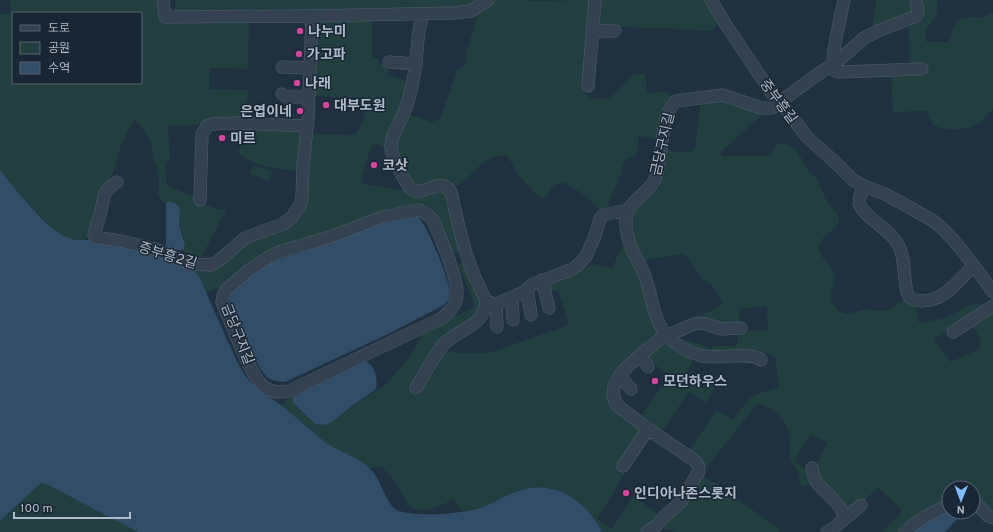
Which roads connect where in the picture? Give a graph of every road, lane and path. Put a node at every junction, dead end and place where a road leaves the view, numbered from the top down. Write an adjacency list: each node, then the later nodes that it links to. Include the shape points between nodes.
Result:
1 (163, 0): 8 (street, via 165,17)
2 (488, 0): 7 (street, via 471,11)
3 (595, 0): 9 (street)
4 (712, 0): 20 (street, 중부흥길, via 726,25)
5 (844, 0): 13 (street)
6 (916, 0): 13 (street, 금당구지길, via 916,16 878,30)
7 (424, 14): 8 (street); 12 (street, via 418,31)
8 (312, 16): 15 (street, 중부흥2길)
9 (592, 31): 10 (street); 17 (street)
10 (615, 31)
11 (389, 62): 12 (street)
12 (416, 64): 26 (street, via 405,109 391,146 392,152 412,190 443,185 452,192)
13 (832, 64): 16 (street, via 834,70 840,72); 20 (street, 금당구지길)
14 (282, 67): 15 (street)
15 (310, 68): 19 (street, 중부흥2길)
16 (922, 69)
17 (588, 86)
18 (282, 94): 19 (street, via 287,97)
19 (309, 98): 21 (street, 중부흥2길)
20 (780, 103): 23 (street, 중부흥길, via 807,137 853,180); 25 (street, 금당구지길, via 767,109 723,95 676,101 667,116 655,179)
21 (308, 126): 22 (street, 중부흥2길, via 301,203 297,210 283,224 245,238 210,266 192,264 155,249 95,237 102,197); 24 (street, via 236,123 206,126 202,134)
22 (117, 182)
23 (864, 186): 28 (street, 중부흥길, via 887,195 936,222 948,233); 28 (street, via 859,204 898,245 904,264 907,295 910,298 922,301 942,295)
24 (200, 200)
25 (628, 210): 29 (street, via 603,215 581,262 573,269); 41 (street, via 626,222 631,249 642,268 658,320)
26 (466, 253): 27 (street); 33 (street, via 471,268)
27 (449, 260): 27 (street, 금당구지길, via 457,289 457,300 452,310 442,318 296,388 281,392 272,391 257,379 222,302 223,295 231,285 249,270 279,252 408,211 423,211 429,215)
28 (973, 266): 31 (street, 중부흥길)
29 (542, 280): 30 (street); 35 (street)
30 (528, 289): 32 (street); 36 (street)
31 (993, 292)
32 (512, 297): 33 (street); 37 (street)
33 (493, 305): 38 (street); 46 (street, via 484,311 472,326 456,334 443,346)
34 (993, 306): 40 (street)
35 (549, 308)
36 (531, 314)
37 (513, 320)
38 (491, 325)
39 (740, 328): 41 (street, via 721,329 696,323)
40 (953, 332)
41 (666, 335): 42 (street); 43 (street, via 698,355 753,356)
42 (640, 355): 44 (street); 45 (street)
43 (761, 360)
44 (648, 367)
45 (620, 376): 47 (street); 48 (street, via 613,387 614,401)
46 (416, 388)
47 (631, 389)
48 (648, 429): 49 (street); 56 (street, via 698,463 699,471 681,502)
49 (623, 466)
50 (812, 468): 55 (street, via 818,485 838,504 842,512)
51 (861, 505): 55 (street)
52 (941, 508): 58 (street, via 925,515)
53 (981, 509): 54 (street)
54 (993, 518)
55 (842, 521): 57 (street)
56 (647, 532)
57 (827, 532)
58 (905, 532)

